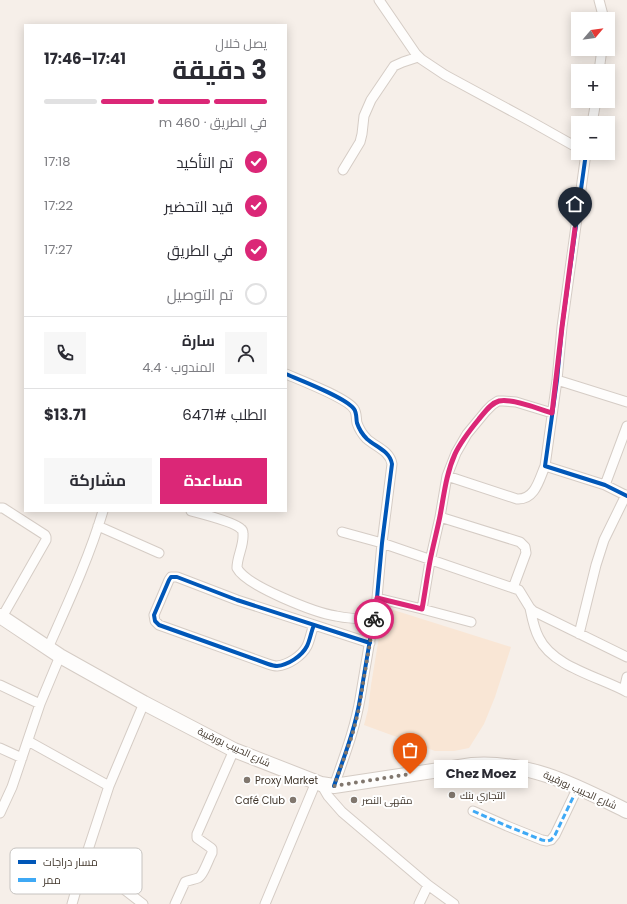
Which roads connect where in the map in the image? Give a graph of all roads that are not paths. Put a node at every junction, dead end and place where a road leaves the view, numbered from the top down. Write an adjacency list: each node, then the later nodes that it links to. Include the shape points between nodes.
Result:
1 (379, 0): 4 (street)
2 (599, 0): 3 (street)
3 (602, 12)
4 (418, 57): 5 (street, via 445,75); 7 (street, via 394,66 371,100 364,116 360,142)
5 (571, 144)
6 (585, 160): 9 (street)
7 (343, 170)
8 (287, 374): 23 (street, via 348,403 354,409 358,424 368,440 390,456 392,464)
9 (557, 380): 10 (street); 11 (street)
10 (627, 402)
11 (552, 413): 13 (street); 14 (street, via 516,402 498,401 467,434)
12 (627, 426): 15 (street)
13 (545, 466): 14 (street, via 534,491 522,499); 15 (street)
14 (447, 476): 20 (street)
15 (606, 485): 16 (street)
16 (626, 495): 34 (street, via 604,540)
17 (0, 508): 30 (street, via 47,538)
18 (102, 512): 21 (street)
19 (195, 512): 31 (street, via 240,527 243,536 237,568 254,583 274,594 330,615)
20 (440, 517): 25 (street); 26 (street, via 520,542 526,553)
21 (98, 526): 24 (street); 36 (street)
22 (342, 532): 23 (street)
23 (382, 543): 25 (street); 27 (street)
24 (159, 553)
25 (430, 561): 26 (street); 29 (street)
26 (514, 588): 28 (street, via 519,590)
27 (377, 598): 29 (street); 31 (street)
28 (530, 608): 34 (street); 41 (street, via 538,637 547,650 575,668)
29 (422, 609): 32 (street)
30 (1, 617): 36 (main road, شارع الحبيب بورقيبة)
31 (374, 619): 35 (street)
32 (471, 622)
33 (314, 624): 33 (street, via 174,577 169,580 154,615 159,625 278,666 290,662 305,649); 35 (street)
34 (579, 634): 38 (street)
35 (370, 643): 48 (street, via 352,736)
36 (48, 648): 37 (main road, شارع الحبيب بورقيبة)
37 (60, 656): 42 (main road, شارع الحبيب بورقيبة); 43 (street)
38 (627, 656)
39 (627, 677): 41 (street)
40 (0, 685): 43 (street)
41 (625, 691)
42 (144, 703): 46 (main road, شارع الحبيب بورقيبة); 49 (street)
43 (40, 704): 44 (street)
44 (28, 741): 47 (street); 49 (street)
45 (0, 748): 47 (street)
46 (234, 750): 48 (main road, شارع الحبيب بورقيبة); 60 (street, via 196,837 211,848 212,853 200,876 185,882)
47 (22, 758): 53 (street)
48 (324, 784): 50 (main road, شارع الحبيب بورقيبة, via 494,764 529,769); 55 (street, via 328,796 342,812); 61 (street)
49 (109, 786): 54 (street)
50 (578, 787): 51 (street, via 555,835 549,840 542,840); 52 (main road, شارع الحبيب بورقيبة)
51 (473, 811)
52 (627, 811)
53 (0, 813)
54 (88, 848)
55 (428, 885): 62 (street); 63 (street)
56 (75, 894): 58 (street)
57 (130, 894): 59 (street)
58 (72, 904)
59 (142, 904)
60 (175, 904)
61 (265, 904)
62 (419, 904)
63 (454, 904)

